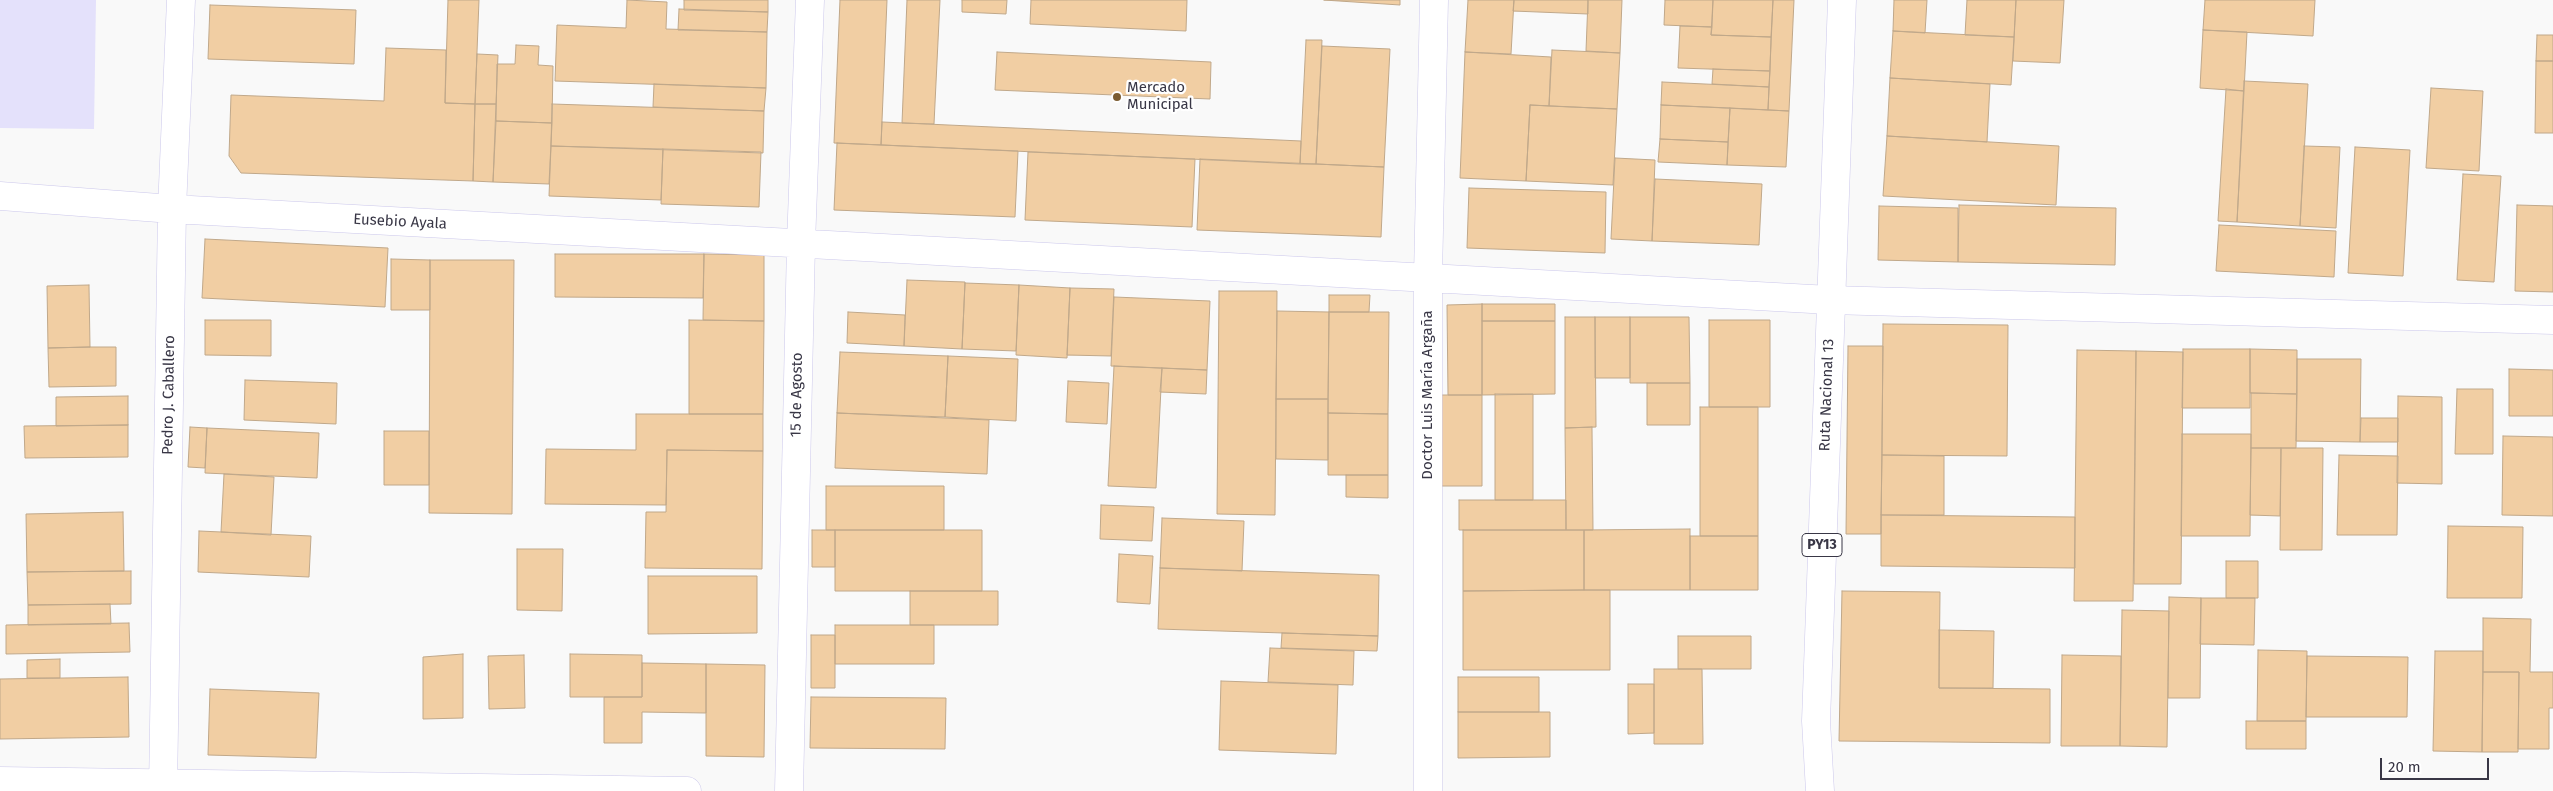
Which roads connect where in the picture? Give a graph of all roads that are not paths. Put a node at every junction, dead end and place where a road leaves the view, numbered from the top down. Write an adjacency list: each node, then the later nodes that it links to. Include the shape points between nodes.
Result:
1 (181, 0): 6 (main road, Pedro J. Caballero)
2 (810, 0): 7 (main road, 15 de Agosto)
3 (1434, 0): 8 (main road, Doctor Luis María Argaña)
4 (1842, 0): 9 (main road, Ruta Nacional 13 / PY13)
5 (0, 196): 6 (main road, Eusebio Ayala)
6 (172, 209): 7 (main road, Eusebio Ayala); 12 (main road, Pedro J. Caballero)
7 (801, 244): 8 (main road, Eusebio Ayala); 14 (main road, 15 de Agosto)
8 (1428, 276): 9 (main road, Eusebio Ayala); 15 (main road, Doctor Luis María Argaña)
9 (1830, 300): 10 (main road, Eusebio Ayala); 16 (main road, Ruta Nacional 13 / PY13, via 1816,721)
10 (2553, 320)
11 (0, 781): 12 (main road)
12 (163, 787): 13 (main road)
13 (687, 791)
14 (789, 791)
15 (1428, 791)
16 (1820, 791)

